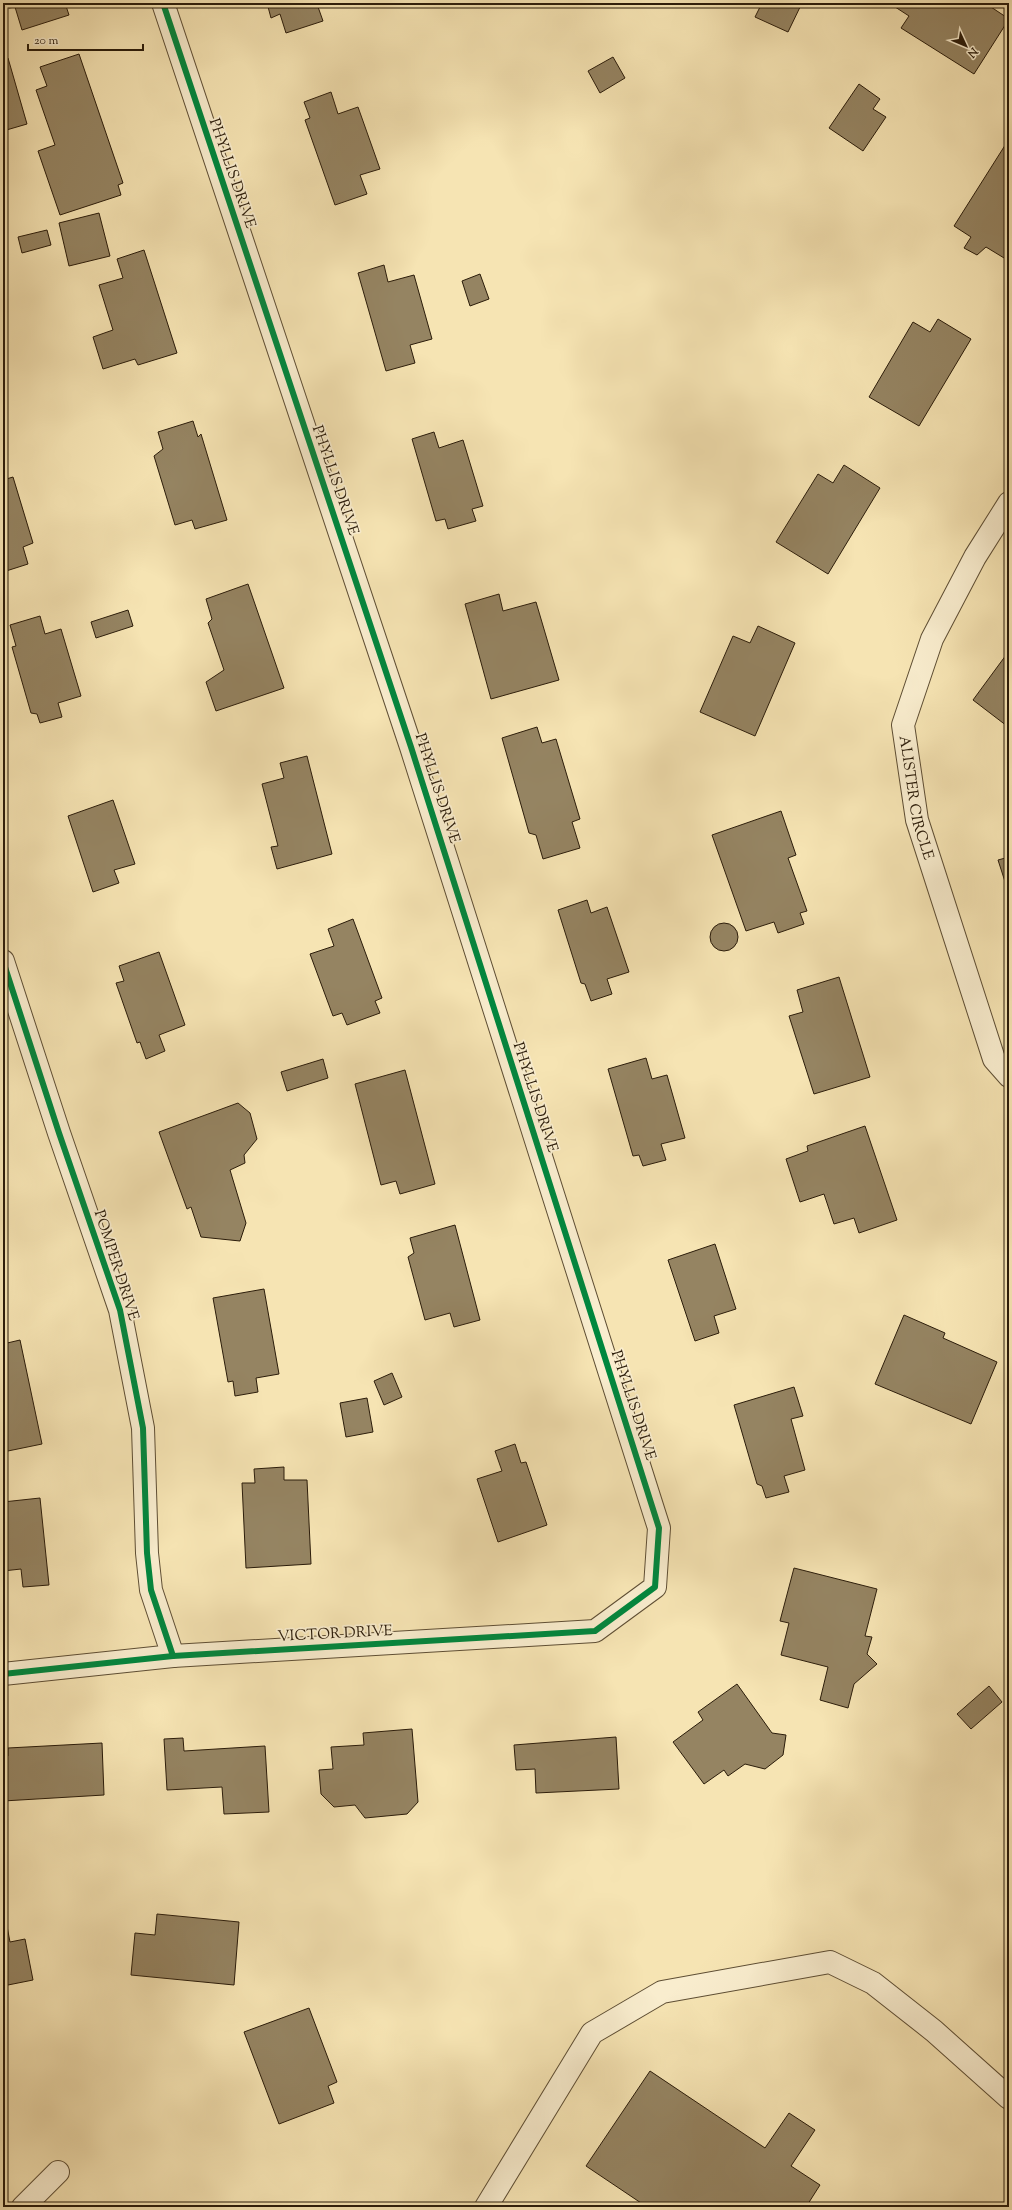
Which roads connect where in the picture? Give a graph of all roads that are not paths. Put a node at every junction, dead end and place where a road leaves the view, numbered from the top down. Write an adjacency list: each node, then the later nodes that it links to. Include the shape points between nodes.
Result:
1 (163, 3): 5 (street, PHYLLIS DRIVE, via 412,747 659,1528)
2 (1009, 503): 4 (street, ALISTER CIRCLE, via 975,556 932,639 904,725 917,820 994,1059)
3 (3, 961): 6 (street, POMPER DRIVE, via 120,1310 143,1428 147,1553 151,1590)
4 (1009, 1076)
5 (655, 1587): 6 (street, VICTOR DRIVE, via 595,1630)
6 (173, 1656): 7 (street, VICTOR DRIVE)
7 (3, 1674)
8 (1009, 2098): 11 (street, via 934,2031 873,1983 830,1962 662,1992 592,2033)
9 (58, 2172): 10 (street)
10 (23, 2207)
11 (486, 2207)

